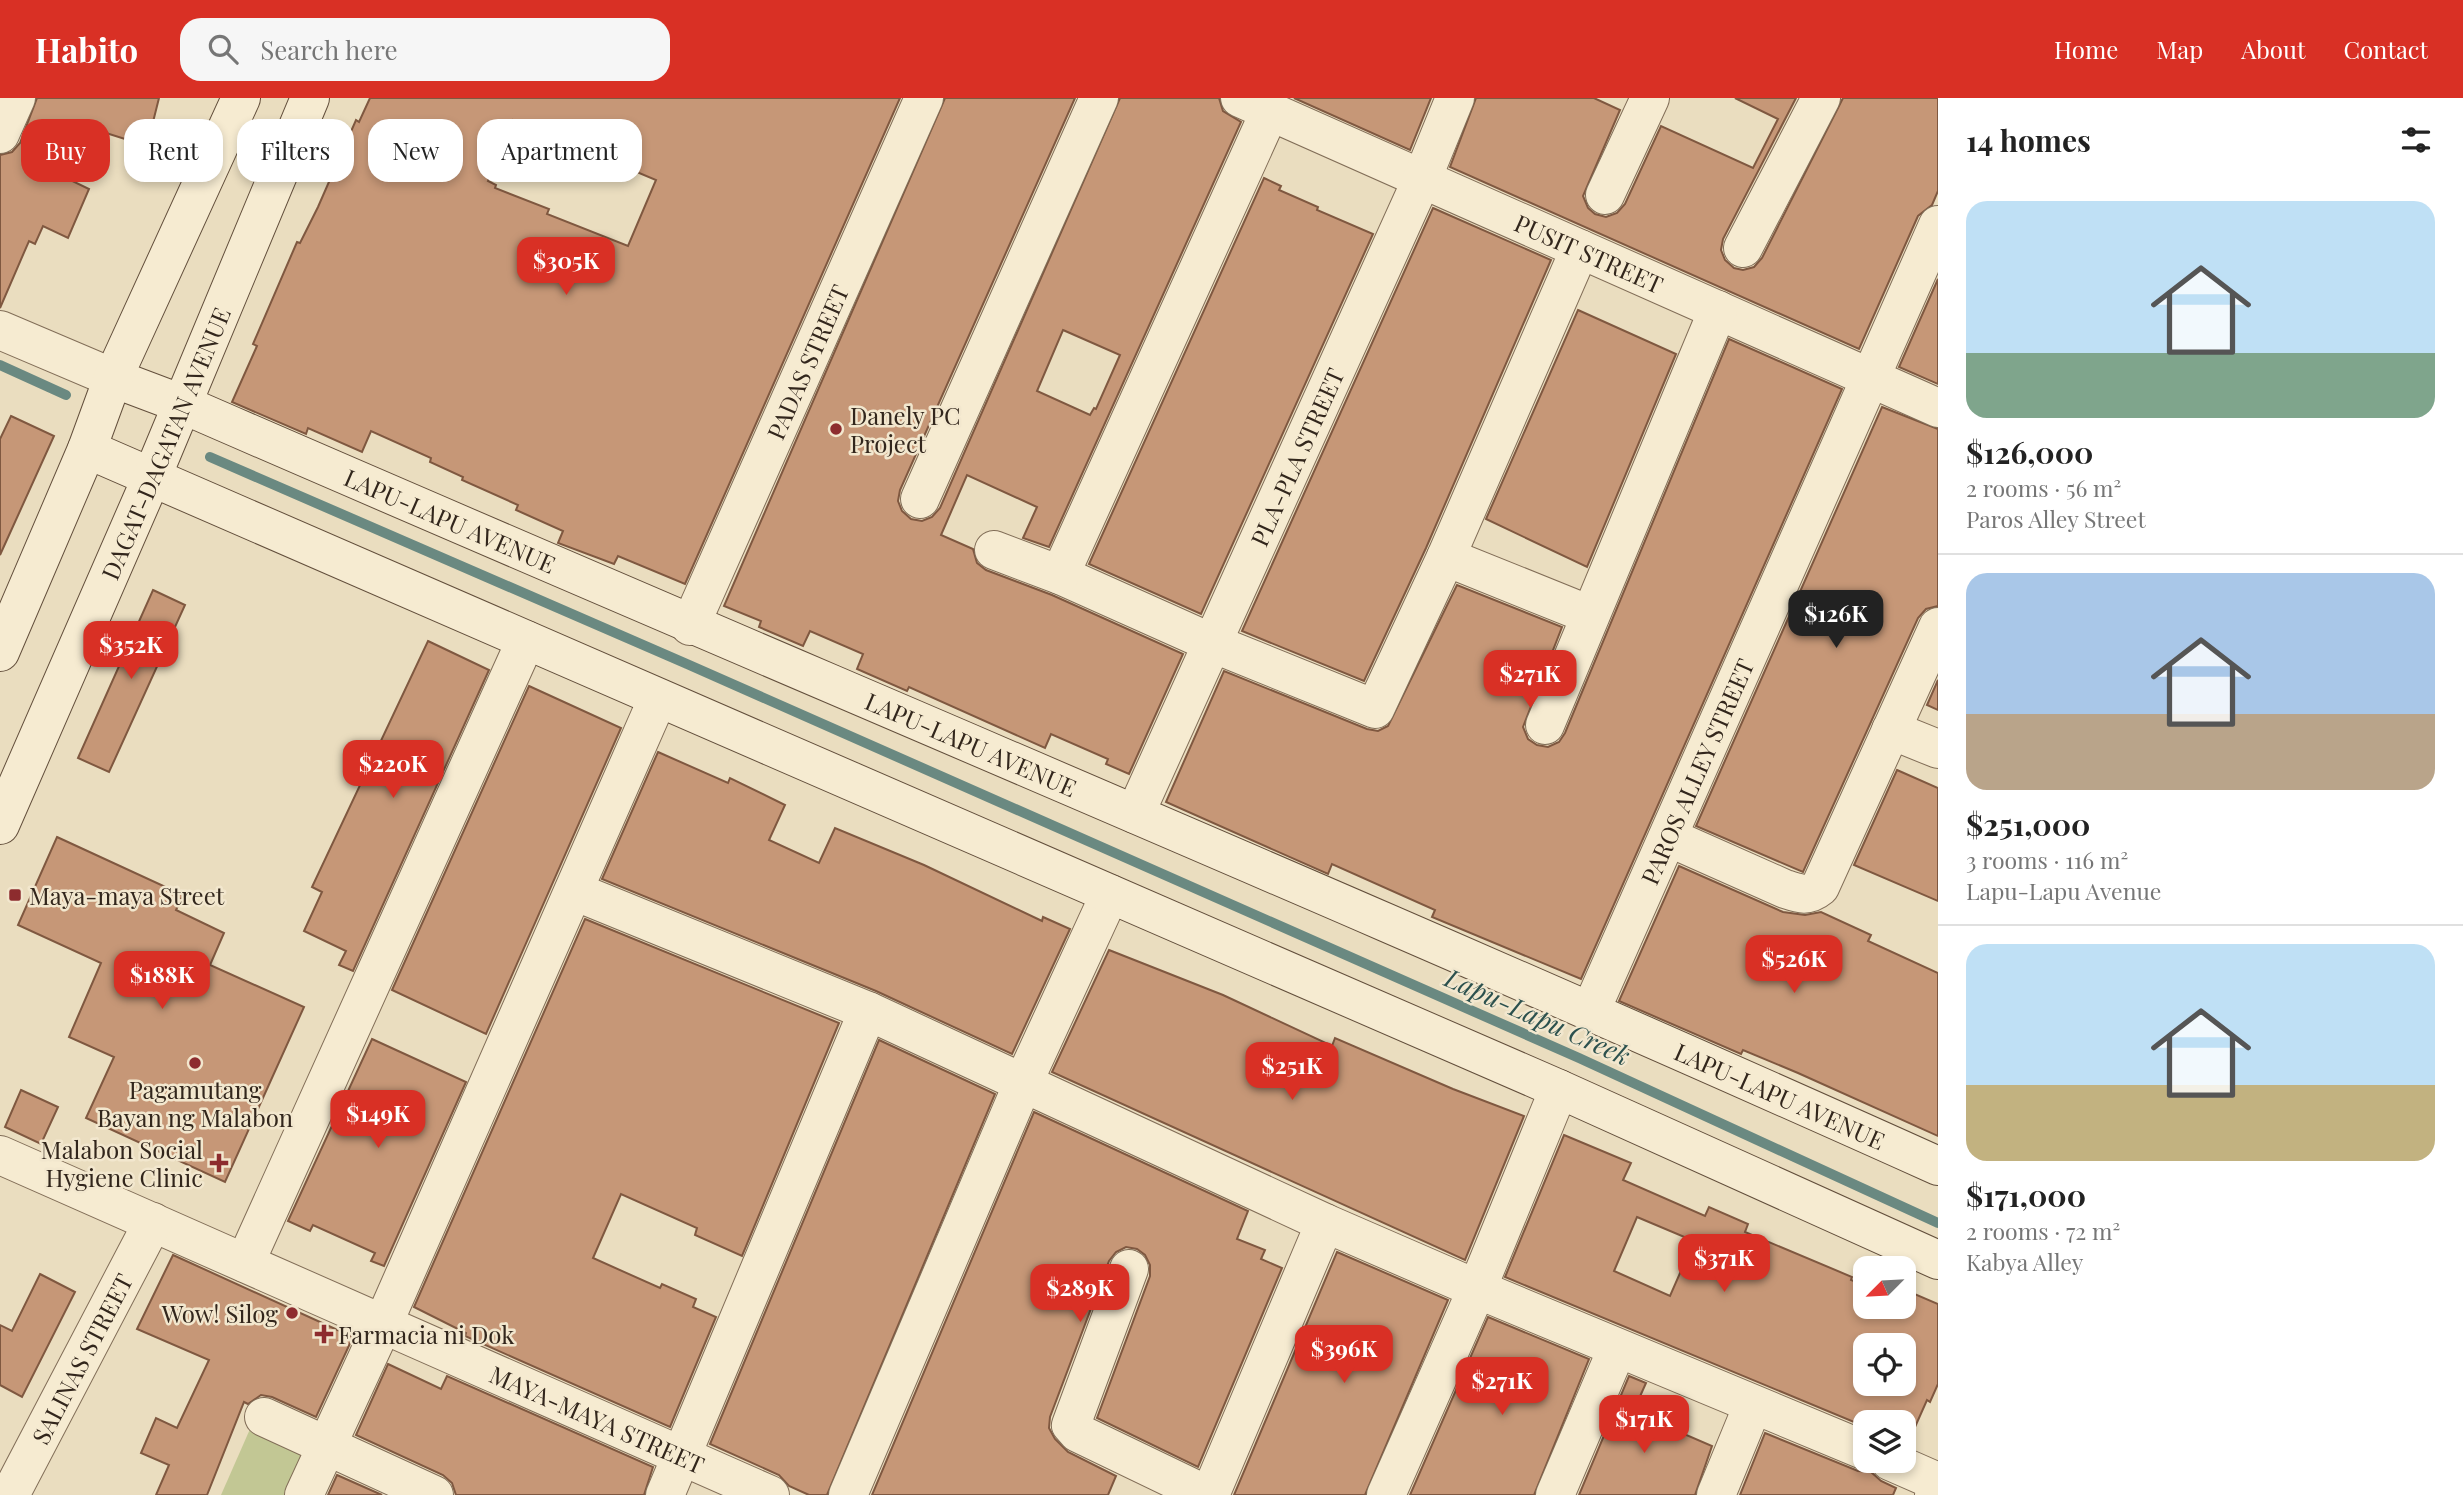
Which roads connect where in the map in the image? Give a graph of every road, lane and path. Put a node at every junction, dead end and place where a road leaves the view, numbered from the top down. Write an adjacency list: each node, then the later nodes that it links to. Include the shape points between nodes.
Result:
1 (16, 98): 10 (street)
2 (240, 98): 18 (street)
3 (310, 98): 20 (street, DAGAT-DAGATAN AVENUE)
4 (924, 98): 29 (street, PADAS STREET)
5 (1099, 98): 24 (street)
6 (1455, 98): 11 (street, PLA-PLA STREET)
7 (1821, 98): 14 (street)
8 (1639, 101): 12 (street)
9 (1255, 105): 11 (street, PUSIT STREET); 27 (street)
10 (0, 134)
11 (1422, 179): 15 (street, PUSIT STREET); 32 (street, PLA-PLA STREET)
12 (1605, 195)
13 (1938, 225): 19 (street, PAROS ALLEY STREET)
14 (1743, 248)
15 (1580, 249): 16 (street, PUSIT STREET); 26 (street)
16 (1718, 310): 19 (street, PUSIT STREET); 28 (street)
17 (0, 330): 18 (street, LAPU-LAPU AVENUE)
18 (113, 378): 20 (street, LAPU-LAPU AVENUE); 22 (street)
19 (1871, 378): 21 (street, PUSIT STREET); 40 (street, PAROS ALLEY STREET)
20 (182, 404): 23 (street, DAGAT-DAGATAN AVENUE); 29 (street, LAPU-LAPU AVENUE)
21 (1938, 408)
22 (87, 449): 23 (street); 33 (street)
23 (151, 479): 31 (street); 39 (street, DAGAT-DAGATAN AVENUE)
24 (920, 499)
25 (994, 550): 27 (street)
26 (1446, 557): 28 (street); 32 (street, via 1375,709)
27 (1060, 575): 32 (street)
28 (1590, 615): 35 (street)
29 (691, 625): 38 (street, LAPU-LAPU AVENUE)
30 (1938, 627): 36 (street)
31 (526, 640): 34 (street); 52 (street)
32 (1212, 643): 38 (street, PLA-PLA STREET)
33 (0, 652)
34 (658, 698): 41 (street); 42 (street)
35 (1545, 725)
36 (1891, 730): 37 (street); 40 (street, via 1820,887 1813,893 1786,889)
37 (1938, 749)
38 (1135, 814): 43 (street, LAPU-LAPU AVENUE)
39 (0, 825)
40 (1668, 837): 43 (street, PAROS ALLEY STREET)
41 (574, 891): 44 (street); 55 (street)
42 (1110, 894): 45 (street); 46 (street)
43 (1591, 1010): 48 (street, LAPU-LAPU AVENUE)
44 (868, 1011): 45 (street); 61 (street)
45 (1023, 1083): 50 (street); 69 (street)
46 (1559, 1089): 51 (street); 54 (street)
47 (0, 1155): 49 (street, MAYA-MAYA STREET)
48 (1938, 1166)
49 (153, 1222): 52 (street, MAYA-MAYA STREET); 64 (street, SALINAS STREET)
50 (1325, 1223): 54 (street); 70 (street)
51 (1938, 1260)
52 (245, 1263): 55 (street, MAYA-MAYA STREET)
53 (1129, 1269): 70 (street, via 1071,1425 1078,1433)
54 (1477, 1289): 56 (street); 71 (street)
55 (383, 1324): 60 (street); 61 (street, MAYA-MAYA STREET)
56 (1617, 1349): 57 (street); 72 (street)
57 (1753, 1405): 59 (street); 73 (street)
58 (264, 1417): 60 (street)
59 (1853, 1446)
60 (325, 1447): 65 (street); 66 (street)
61 (681, 1456): 67 (street); 68 (street, MAYA-MAYA STREET)
62 (1915, 1473): 63 (street)
63 (1938, 1484): 74 (street)
64 (10, 1495)
65 (304, 1495)
66 (434, 1495)
67 (665, 1495)
68 (770, 1495)
69 (848, 1495)
70 (1208, 1495)
71 (1387, 1495)
72 (1555, 1495)
73 (1716, 1495)
74 (1934, 1495)

